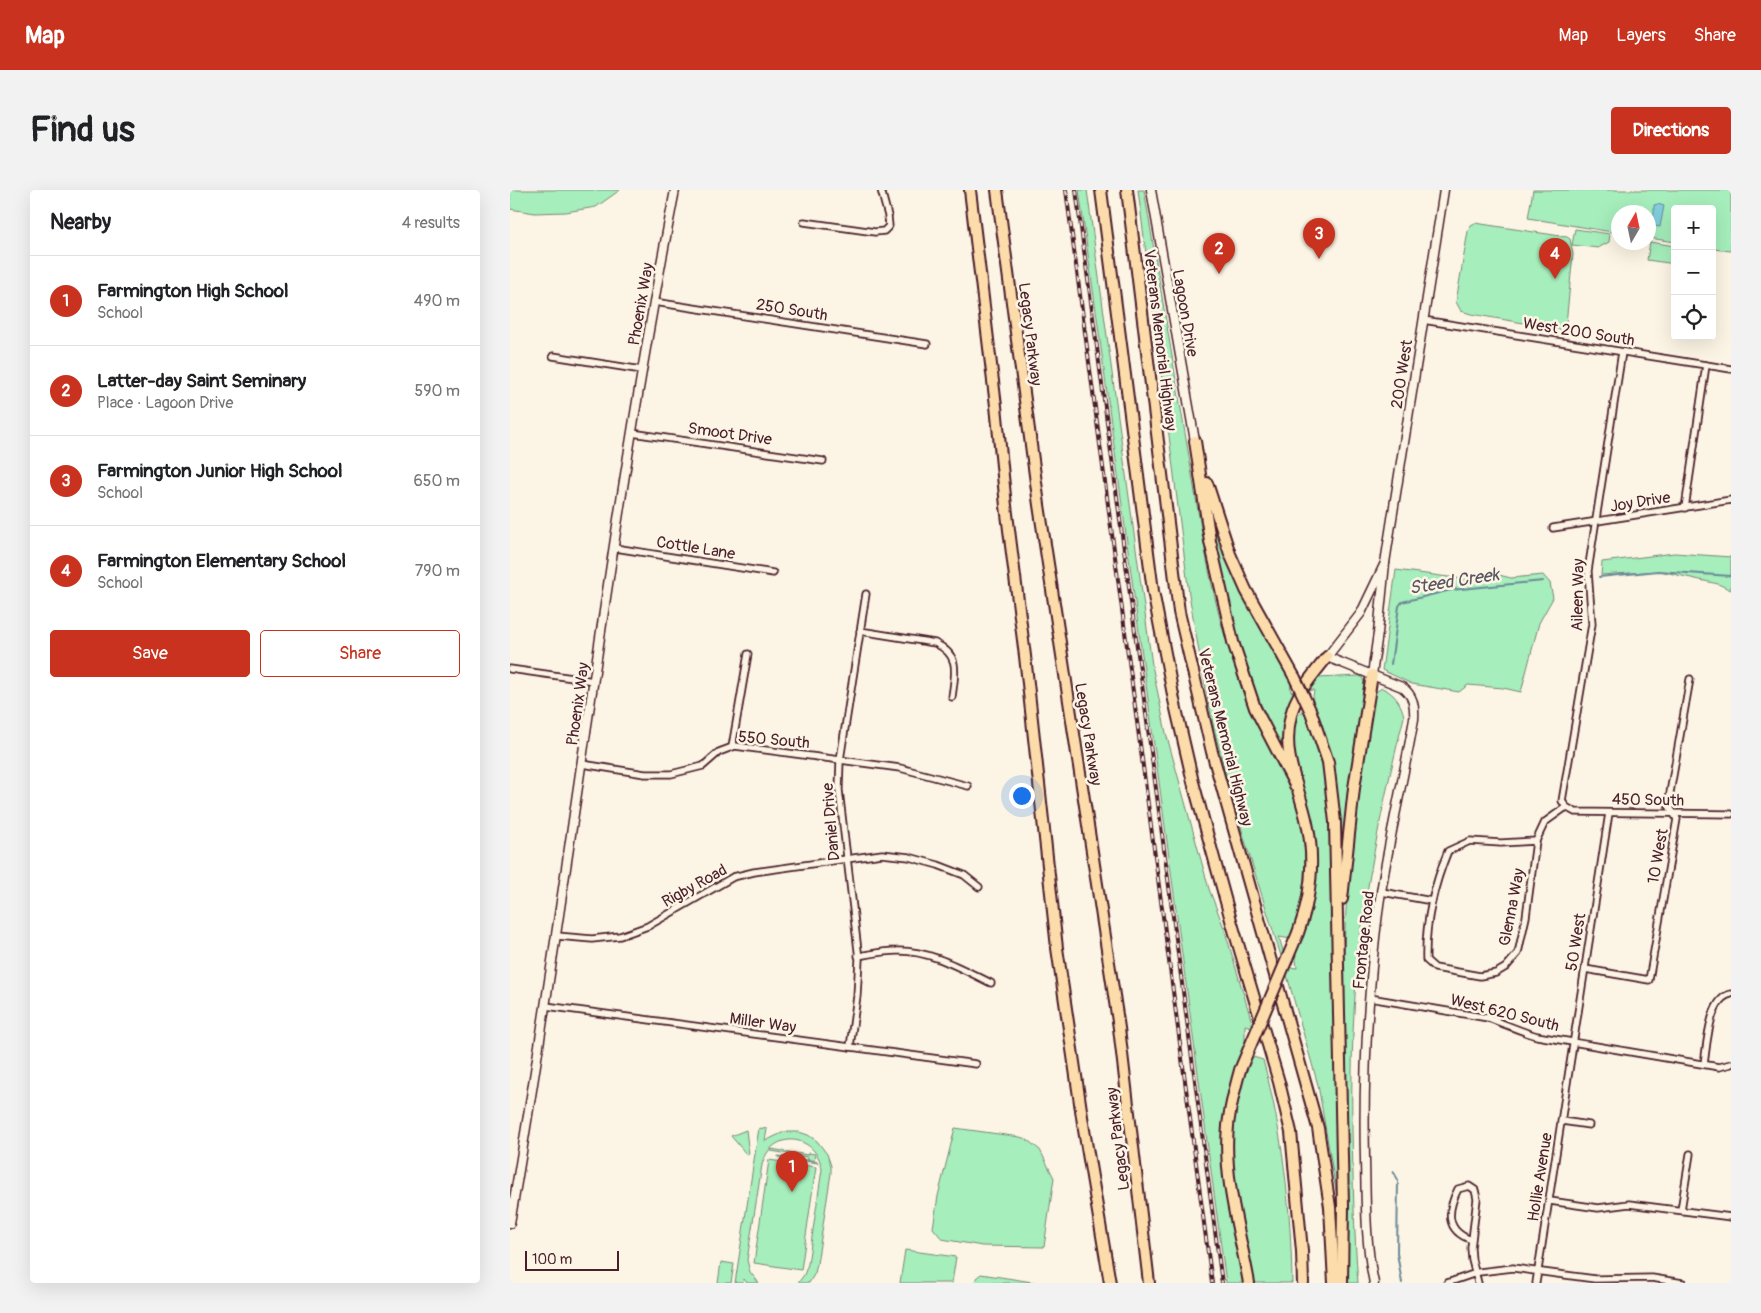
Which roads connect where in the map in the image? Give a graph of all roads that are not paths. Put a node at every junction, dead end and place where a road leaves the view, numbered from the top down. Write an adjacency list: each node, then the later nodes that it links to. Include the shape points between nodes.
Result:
1 (675, 190): 10 (street, Phoenix Way)
2 (881, 190): 9 (street, via 889,226 884,231)
3 (970, 190): 76 (highway, Legacy Parkway, via 1057,948)
4 (997, 190): 77 (highway, Legacy Parkway, via 1038,505 1119,1028)
5 (1101, 190): 79 (highway, via 1155,600 1193,782 1291,1132)
6 (1127, 190): 80 (highway, Veterans Memorial Highway, via 1179,612 1215,761 1318,1128 1330,1207)
7 (1151, 190): 19 (street, Lagoon Drive)
8 (1444, 190): 11 (street, 200 West)
9 (804, 222)
10 (654, 302): 12 (street, 250 South); 17 (street, Phoenix Way)
11 (1423, 320): 13 (street, West 200 South); 26 (street, 200 West)
12 (927, 344)
13 (1622, 352): 15 (street, West 200 South); 23 (street, Aileen Way)
14 (553, 356): 17 (street)
15 (1706, 365): 16 (street, West 200 South); 22 (street)
16 (1731, 369)
17 (642, 370): 18 (street, Phoenix Way)
18 (632, 432): 20 (street, Smoot Drive); 25 (street, Phoenix Way)
19 (1195, 441): 41 (highway, via 1210,541 1233,642 1255,708); 52 (highway, bridge, via 1230,554 1246,590 1295,678 1328,762 1335,822)
20 (823, 461)
21 (1731, 500): 22 (street, Joy Drive)
22 (1685, 508): 23 (street, Joy Drive)
23 (1596, 522): 24 (street, Joy Drive); 42 (street, Aileen Way, via 1588,571 1592,624 1562,801)
24 (1553, 528)
25 (614, 548): 27 (street, Cottle Lane); 35 (street, Phoenix Way)
26 (1385, 563): 31 (street, via 1361,613); 33 (street)
27 (773, 573)
28 (866, 594): 29 (street, Daniel Drive)
29 (860, 631): 36 (street, via 935,643 946,649 955,665); 38 (street, Daniel Drive)
30 (748, 654): 37 (street)
31 (1328, 657): 33 (street, Frontage Road); 41 (highway, via 1302,690 1291,713 1288,746)
32 (510, 670): 35 (street)
33 (1372, 675): 49 (street, Frontage Road, via 1406,690 1414,701 1415,712); 52 (highway, via 1354,788)
34 (1690, 679): 44 (street, 10 West, via 1668,804)
35 (594, 681): 39 (street, Phoenix Way)
36 (952, 697)
37 (732, 747): 38 (street, 550 South); 39 (street, 550 South, via 719,752 703,766 671,774 645,774)
38 (840, 760): 40 (street, 550 South, via 900,768); 47 (street, Daniel Drive, via 839,790)
39 (582, 764): 51 (street, Phoenix Way)
40 (968, 786)
41 (1296, 787): 78 (highway, bridge, via 1307,824 1311,857 1307,903 1298,933 1240,1070 1228,1125 1229,1176)
42 (1566, 807): 43 (street, 450 South, via 1575,812); 46 (street, Glenna Way, via 1545,822)
43 (1609, 813): 44 (street, 450 South); 54 (street, 50 West)
44 (1674, 813): 45 (street, 450 South); 54 (street, 10 West, via 1677,819 1650,980)
45 (1731, 814)
46 (1536, 841): 50 (street, via 1470,841 1448,851); 50 (street, Glenna Way, via 1518,953 1496,973 1480,976 1435,968 1426,960)
47 (846, 859): 48 (street, Rigby Road, via 882,854 909,857 964,875); 51 (street, Rigby Road, via 733,878 648,926 620,936 592,939); 53 (street, Daniel Drive)
48 (980, 887)
49 (1382, 892): 50 (street); 57 (street, Frontage Road)
50 (1432, 901)
51 (557, 936): 58 (street, Phoenix Way)
52 (1338, 942): 81 (highway)
53 (858, 956): 55 (street, via 897,951 920,954); 60 (street, Daniel Drive, via 857,996)
54 (1585, 969): 59 (street, 50 West)
55 (991, 982)
56 (1731, 994): 62 (street, via 1725,995 1717,1004)
57 (1370, 998): 59 (street, West 620 South, via 1488,1018 1521,1032); 82 (street, Frontage Road, via 1365,1150 1367,1235)
58 (546, 1006): 60 (street, Miller Way); 71 (street, Phoenix Way)
59 (1574, 1042): 62 (street, West 620 South); 64 (street, 50 West)
60 (850, 1047): 61 (street, Miller Way)
61 (976, 1064)
62 (1704, 1064): 63 (street, West 620 South, via 1719,1067)
63 (1731, 1064)
64 (1569, 1075): 65 (street, Hollie Avenue)
65 (1562, 1121): 66 (street); 68 (street, Hollie Avenue)
66 (1589, 1125)
67 (1690, 1154): 69 (street)
68 (1550, 1201): 69 (street, via 1598,1208 1630,1204); 73 (street, Hollie Avenue)
69 (1681, 1210): 70 (street)
70 (1731, 1217)
71 (510, 1223)
72 (1472, 1240): 72 (street, via 1452,1226 1454,1196 1463,1186 1475,1190 1477,1198); 74 (street)
73 (1538, 1271): 74 (street, via 1513,1268); 75 (street); 85 (street, Hollie Avenue)
74 (1475, 1273): 83 (street); 84 (street)
75 (1609, 1281): 86 (street, via 1652,1278)
76 (1110, 1283)
77 (1149, 1283)
78 (1249, 1283)
79 (1303, 1283)
80 (1334, 1283)
81 (1342, 1283)
82 (1374, 1283)
83 (1448, 1283)
84 (1478, 1283)
85 (1536, 1283)
86 (1684, 1283)

